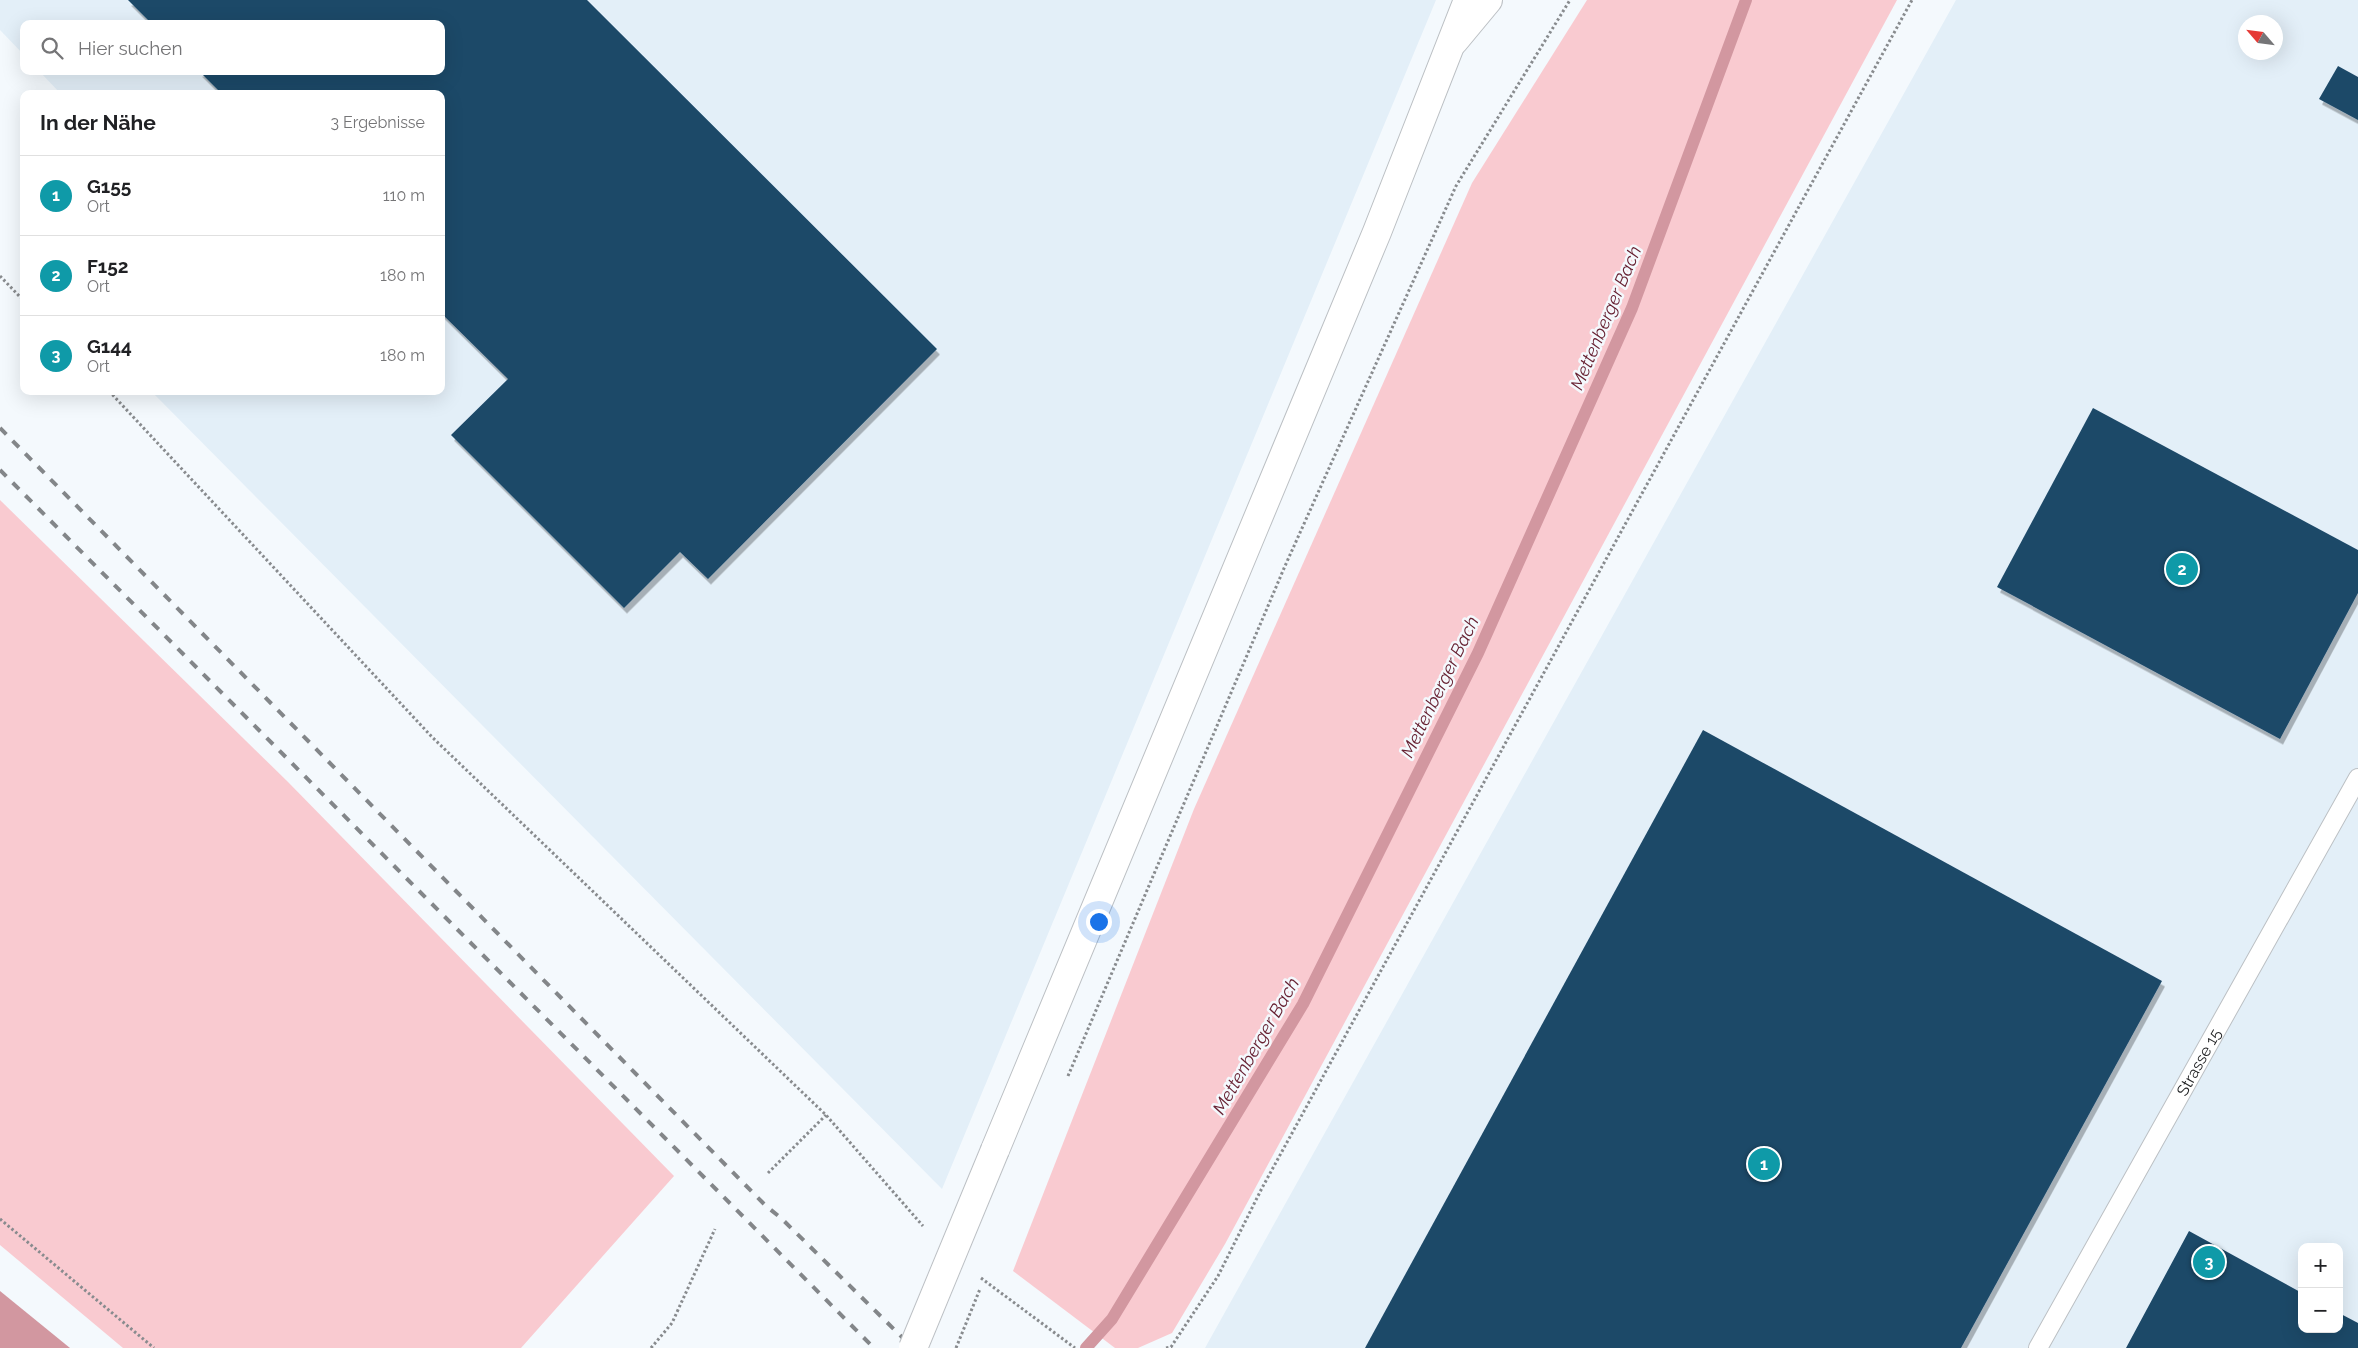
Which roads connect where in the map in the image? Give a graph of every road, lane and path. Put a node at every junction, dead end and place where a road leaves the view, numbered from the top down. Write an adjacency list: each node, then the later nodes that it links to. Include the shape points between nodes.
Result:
1 (1468, 0): 5 (main road)
2 (1488, 0): 5 (main road)
3 (1570, 0): 10 (path, via 1456,186 1285,566)
4 (1912, 0): 19 (path, via 1262,1188 1218,1276 1171,1347)
5 (1450, 46): 17 (main road, bridge, via 1373,241)
6 (0, 276): 7 (path)
7 (20, 297)
8 (112, 395): 11 (path, via 432,737 826,1115)
9 (2358, 778): 20 (lane, Strasse 15)
10 (1065, 1084)
11 (768, 1172)
12 (0, 1219): 15 (path)
13 (715, 1229): 16 (path, via 672,1322)
14 (1064, 1341): 18 (path)
15 (154, 1348)
16 (651, 1348)
17 (913, 1348)
18 (1075, 1348)
19 (1166, 1348)
20 (2038, 1348)

